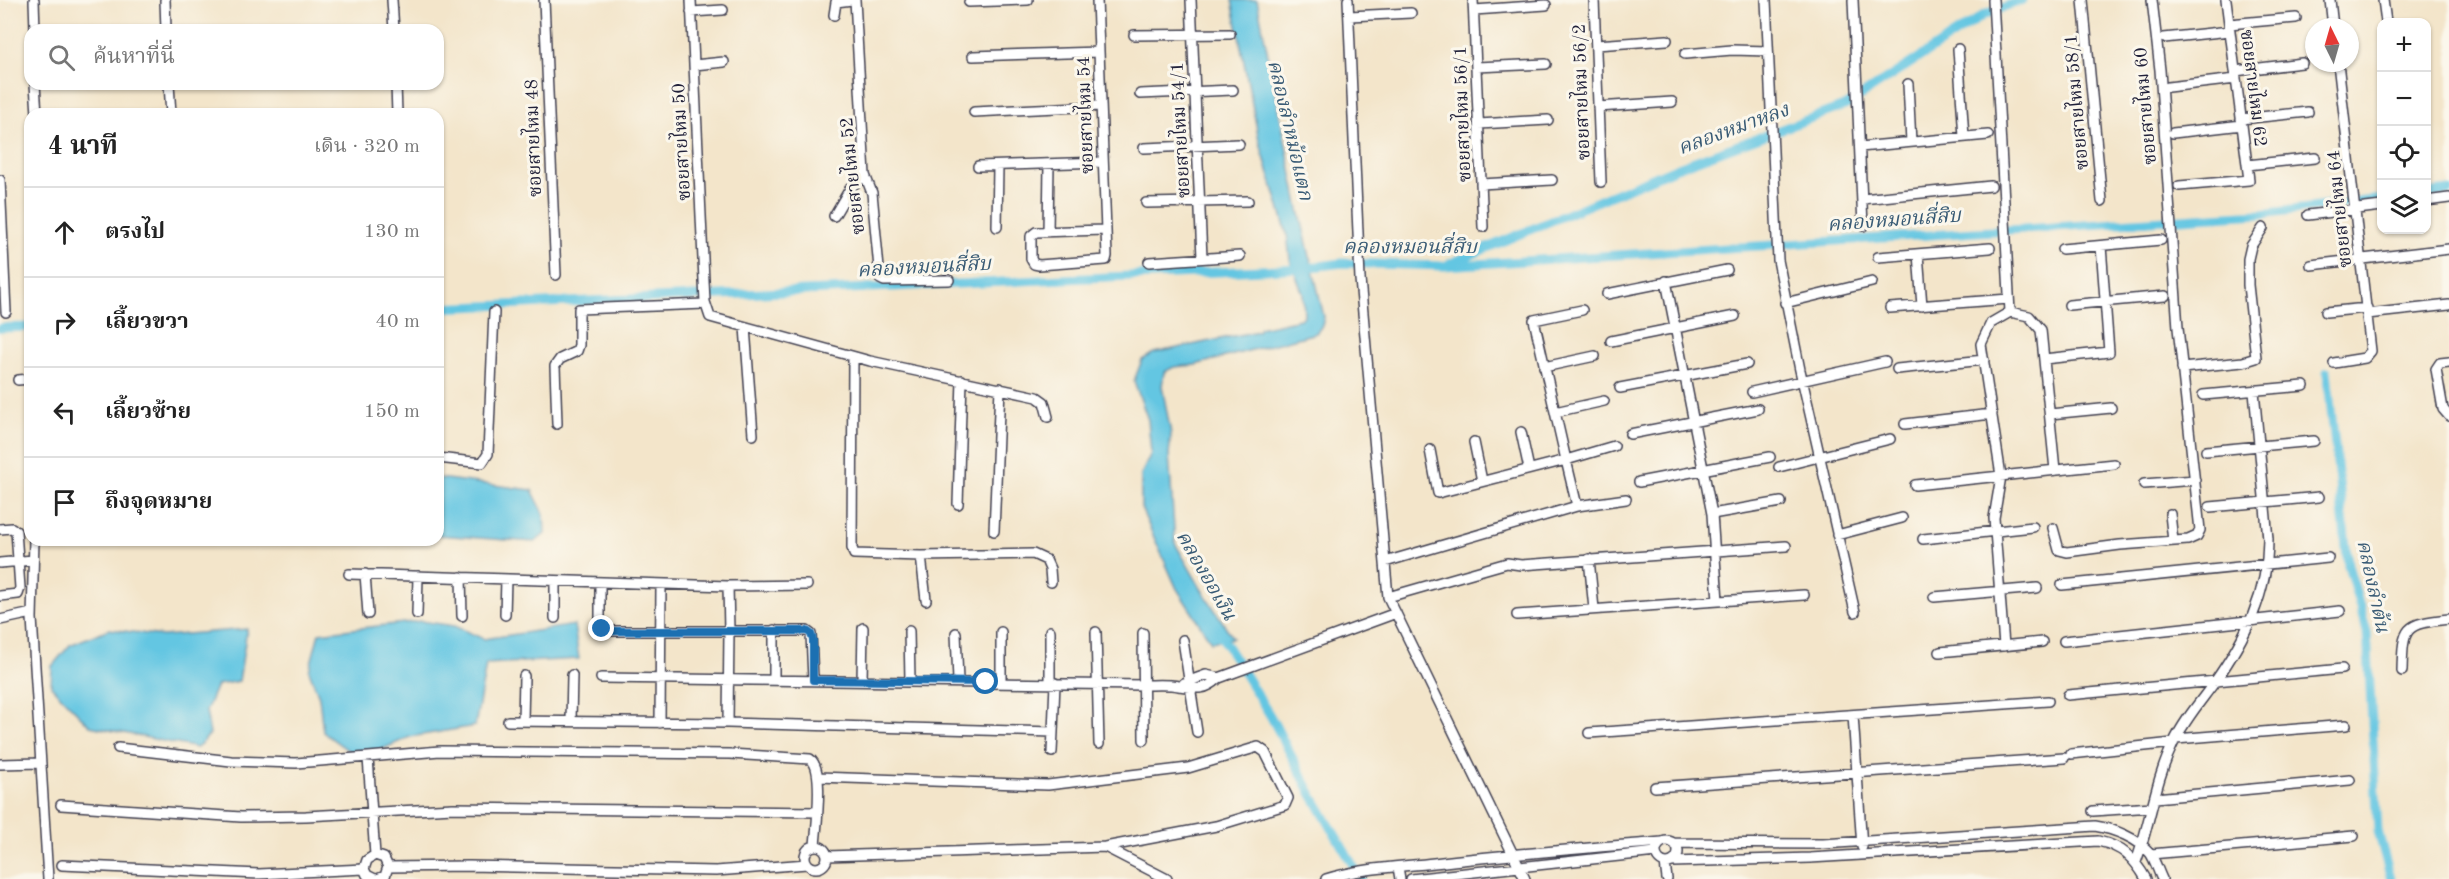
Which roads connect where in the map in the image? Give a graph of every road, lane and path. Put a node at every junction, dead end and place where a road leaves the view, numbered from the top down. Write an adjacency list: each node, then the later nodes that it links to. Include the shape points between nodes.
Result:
1 (34, 0): 31 (street)
2 (165, 0): 32 (street)
3 (392, 0): 33 (street)
4 (544, 0): 123 (street, ซอยสายไหม 48)
5 (691, 0): 24 (street, ซอยสายไหม 50)
6 (854, 0): 26 (street, via 836,2); 86 (street, ซอยสายไหม 52)
7 (1028, 0): 20 (street)
8 (1097, 0): 43 (street, ซอยสายไหม 54)
9 (1191, 0): 35 (street, ซอยสายไหม 54/1)
10 (1348, 0): 27 (street)
11 (1594, 0): 40 (street, ซอยสายไหม 56/2)
12 (1766, 0): 42 (street)
13 (1853, 0): 78 (street)
14 (1993, 0): 129 (street)
15 (2083, 0): 98 (street, ซอยสายไหม 58/1)
16 (2152, 0): 156 (street, ซอยสายไหม 60)
17 (2226, 0): 34 (street, ซอยสายไหม 62)
18 (2330, 0): 29 (street)
19 (2383, 0): 30 (street)
20 (969, 2)
21 (1546, 4): 22 (street)
22 (1474, 5): 50 (street, ซอยสายไหม 56/1)
23 (723, 10): 24 (street)
24 (691, 12): 49 (street, ซอยสายไหม 50)
25 (1411, 14): 27 (street)
26 (834, 15)
27 (1349, 16): 232 (street, via 1360,279)
28 (2296, 18): 34 (street)
29 (2332, 18)
30 (2385, 18)
31 (35, 24)
32 (166, 24)
33 (394, 24)
34 (2230, 27): 38 (street); 52 (street, ซอยสายไหม 62)
35 (1192, 34): 36 (street); 37 (street); 59 (street, ซอยสายไหม 54/1)
36 (1230, 34)
37 (1134, 35)
38 (2164, 38)
39 (1667, 40): 40 (street)
40 (1596, 45): 63 (street, ซอยสายไหม 56/2)
41 (1958, 49): 74 (street)
42 (1768, 51): 44 (street); 132 (street, via 1775,234)
43 (1099, 52): 45 (street); 62 (street, ซอยสายไหม 54)
44 (1685, 54)
45 (973, 56)
46 (724, 62): 49 (street)
47 (2302, 63): 52 (street)
48 (1546, 64): 50 (street)
49 (694, 65): 131 (street, ซอยสายไหม 50)
50 (1476, 67): 71 (street, ซอยสายไหม 56/1)
51 (2339, 72): 101 (street, ซอยสายไหม 64)
52 (2236, 75): 54 (street); 70 (street, ซอยสายไหม 62)
53 (1908, 84): 75 (street)
54 (2168, 87)
55 (35, 90): 64 (street)
56 (169, 90): 65 (street)
57 (396, 90): 66 (street)
58 (1233, 90): 59 (street)
59 (1195, 92): 60 (street); 77 (street, ซอยสายไหม 54/1)
60 (1140, 94)
61 (1672, 102): 63 (street)
62 (1101, 106): 67 (street); 81 (street, ซอยสายไหม 54)
63 (1598, 107): 89 (street, ซอยสายไหม 56/2)
64 (37, 108)
65 (171, 108)
66 (397, 108)
67 (974, 112)
68 (2308, 112): 70 (street)
69 (1548, 120): 71 (street)
70 (2242, 122): 72 (street); 83 (street, ซอยสายไหม 62)
71 (1479, 124): 90 (street, ซอยสายไหม 56/1)
72 (2173, 133)
73 (1988, 135): 74 (street)
74 (1964, 137): 75 (street)
75 (1911, 142): 78 (street)
76 (1239, 144): 77 (street)
77 (1197, 146): 79 (street); 96 (street, ซอยสายไหม 54/1)
78 (1860, 147): 94 (street)
79 (1144, 148)
80 (2315, 158): 83 (street)
81 (1103, 162): 82 (street); 108 (street, ซอยสายไหม 54)
82 (1049, 164): 85 (street); 109 (street)
83 (2247, 165): 92 (street, ซอยสายไหม 62, via 2249,180)
84 (978, 166): 85 (street)
85 (998, 166): 106 (street)
86 (865, 175): 103 (street, via 851,187); 124 (street, ซอยสายไหม 52, via 872,193 880,279)
87 (0, 180): 139 (street)
88 (1552, 180): 90 (street)
89 (1601, 182)
90 (1481, 184): 104 (street, ซอยสายไหม 56/1)
91 (1991, 186): 94 (street)
92 (2179, 186)
93 (2449, 198): 95 (street)
94 (1862, 199): 105 (street)
95 (2431, 200)
96 (1200, 201): 97 (street); 99 (street); 118 (street, ซอยสายไหม 54/1)
97 (1248, 201)
98 (2102, 201)
99 (1146, 202)
100 (2377, 206): 101 (street)
101 (2356, 208): 102 (street); 119 (street, ซอยสายไหม 64)
102 (2308, 215)
103 (834, 216)
104 (1483, 226)
105 (1863, 226)
106 (997, 227)
107 (2263, 228): 156 (street, via 2248,259 2256,358)
108 (1105, 230): 109 (street); 109 (street, ซอยสายไหม 54, via 1106,260 1034,264 1031,236)
109 (1048, 231)
110 (2162, 240): 111 (street)
111 (2101, 246): 113 (street); 130 (street)
112 (1990, 248): 115 (street)
113 (2062, 249)
114 (2449, 249): 119 (street)
115 (1918, 254): 117 (street); 134 (street)
116 (1240, 256): 118 (street)
117 (1878, 257)
118 (1202, 258): 120 (street)
119 (2361, 259): 121 (street); 138 (street, ซอยสายไหม 64)
120 (1149, 262)
121 (2311, 265)
122 (1727, 270): 125 (street)
123 (555, 275)
124 (949, 280)
125 (1666, 281): 127 (street); 145 (street)
126 (1872, 282): 132 (street)
127 (1607, 294)
128 (2165, 296): 130 (street)
129 (2009, 299): 134 (street); 141 (street)
130 (2105, 302): 135 (street); 149 (street, via 2109,352)
131 (705, 303): 144 (street, via 710,317); 178 (street, via 579,309 579,345 555,366)
132 (1785, 303): 162 (street)
133 (2449, 305): 138 (street)
134 (1922, 306): 136 (street)
135 (2069, 306)
136 (1890, 308)
137 (1582, 310): 155 (street, via 1534,320)
138 (2367, 311): 142 (street); 153 (street, ซอยสายไหม 64, via 2371,351 2365,358)
139 (6, 312)
140 (494, 312): 192 (street, via 488,454 482,463)
141 (2010, 312): 149 (street, via 2029,316 2041,330); 150 (street, via 1990,323 1981,344)
142 (2326, 312)
143 (1735, 316): 145 (street)
144 (745, 327): 148 (street); 182 (street)
145 (1675, 328): 146 (street); 158 (street)
146 (1611, 341)
147 (1595, 356): 155 (street)
148 (853, 357): 161 (street); 226 (street, via 854,554)
149 (2044, 359): 175 (street)
150 (1984, 360): 157 (street); 174 (street)
151 (1885, 362): 162 (street)
152 (2449, 362): 173 (street, via 2440,363 2436,369)
153 (2334, 363)
154 (1747, 364): 158 (street)
155 (1544, 367): 172 (street)
156 (2182, 368): 200 (street, ซอยสายไหม 60)
157 (1897, 369)
158 (1685, 376): 165 (street); 177 (street)
159 (18, 380): 160 (street)
160 (24, 380)
161 (962, 380): 164 (street); 209 (street)
162 (1802, 381): 167 (street); 191 (street)
163 (2304, 386): 166 (street)
164 (1000, 388): 176 (street, via 1037,397 1044,402); 218 (street)
165 (1620, 388)
166 (2254, 391): 168 (street); 187 (street)
167 (1752, 392)
168 (2204, 395)
169 (1604, 401): 172 (street)
170 (2111, 408): 175 (street)
171 (1758, 409): 177 (street)
172 (1555, 412): 193 (street)
173 (2446, 412)
174 (1992, 414): 179 (street); 199 (street)
175 (2050, 414): 198 (street)
176 (1048, 417)
177 (1694, 422): 181 (street); 197 (street)
178 (557, 424)
179 (1905, 424)
180 (1521, 432): 196 (street)
181 (1630, 434)
182 (753, 435)
183 (1890, 439): 191 (street)
184 (2314, 441): 187 (street)
185 (1474, 442): 201 (street)
186 (1614, 446): 193 (street)
187 (2259, 447): 189 (street); 208 (street)
188 (1430, 450): 201 (street, via 1438,493)
189 (2206, 451)
190 (1770, 457): 197 (street)
191 (1820, 457): 195 (street); 220 (street)
192 (444, 459)
193 (1566, 460): 196 (street); 210 (street)
194 (2114, 464): 198 (street)
195 (1779, 467)
196 (1529, 469): 201 (street)
197 (1703, 469): 202 (street); 212 (street)
198 (2055, 470): 199 (street)
199 (2001, 476): 204 (street); 219 (street)
200 (2195, 480): 203 (street); 222 (street, ซอยสายไหม 60, via 2199,533 2188,540)
201 (1482, 481)
202 (1640, 482)
203 (2144, 484)
204 (1915, 485)
205 (2319, 497): 208 (street)
206 (1626, 499): 210 (street)
207 (1781, 502): 212 (street)
208 (2264, 502): 211 (street); 233 (street)
209 (958, 504)
210 (1577, 506): 232 (street)
211 (2210, 507)
212 (1712, 514): 225 (street)
213 (2170, 514): 222 (street)
214 (1902, 518): 220 (street)
215 (2032, 527): 219 (street)
216 (2053, 528): 222 (street, via 2059,550 2067,552)
217 (0, 529): 230 (street, via 16,531)
218 (994, 531)
219 (1995, 531): 221 (street); 247 (street)
220 (1837, 535): 256 (street)
221 (1923, 539)
222 (2173, 541)
223 (34, 546): 229 (street)
224 (1786, 546): 225 (street)
225 (1714, 551): 228 (street); 253 (street)
226 (921, 556): 241 (street, via 1033,554 1046,560); 252 (street)
227 (2328, 558): 233 (street)
228 (1590, 559): 250 (street, via 1507,563); 254 (street)
229 (33, 560): 230 (street); 257 (street)
230 (18, 561): 231 (street); 249 (street, via 20,592)
231 (0, 562)
232 (1385, 562): 250 (street)
233 (2268, 564): 244 (street); 267 (street)
234 (349, 574): 235 (street)
235 (365, 574): 236 (street); 259 (street)
236 (418, 576): 237 (street); 260 (street)
237 (461, 578): 238 (street); 263 (street)
238 (506, 579): 239 (street); 261 (street)
239 (555, 581): 240 (street); 264 (street)
240 (600, 582): 242 (street); 269 (street, via 602,629)
241 (1051, 582)
242 (662, 584): 245 (street); 269 (street)
243 (807, 585): 245 (street)
244 (2062, 585)
245 (728, 586): 271 (street)
246 (2037, 588): 247 (street)
247 (2000, 591): 251 (street); 281 (street)
248 (1804, 595): 253 (street)
249 (0, 596)
250 (1388, 597): 258 (street)
251 (1934, 597)
252 (926, 600)
253 (1718, 601): 254 (street)
254 (1594, 609): 262 (street)
255 (2340, 611): 267 (street)
256 (1855, 612)
257 (32, 613): 266 (street); 319 (street)
258 (1396, 613): 300 (street, via 1219,678 1206,675); 340 (street)
259 (368, 614)
260 (417, 614)
261 (505, 615)
262 (1517, 615)
263 (462, 616)
264 (555, 618)
265 (2449, 619): 284 (street, via 2418,623 2407,631)
266 (0, 620)
267 (2251, 621): 279 (street); 291 (street)
268 (863, 628): 293 (street)
269 (660, 630): 271 (street); 288 (street)
270 (774, 630): 271 (street); 290 (street); 292 (street, via 811,634)
271 (729, 631): 289 (street)
272 (909, 631): 294 (street)
273 (1050, 631): 297 (street)
274 (1001, 632): 296 (street)
275 (1096, 632): 298 (street)
276 (956, 633): 295 (street)
277 (1143, 633): 299 (street)
278 (1183, 640): 300 (street)
279 (2064, 641)
280 (2042, 642): 281 (street)
281 (2004, 646): 282 (street)
282 (1940, 652)
283 (2342, 669): 291 (street)
284 (2402, 671)
285 (572, 675): 306 (street)
286 (524, 676): 305 (street)
287 (601, 678): 288 (street)
288 (660, 678): 289 (street); 307 (street)
289 (729, 678): 290 (street); 308 (street)
290 (774, 679): 292 (street)
291 (2216, 679): 301 (street); 314 (street)
292 (813, 680): 293 (street)
293 (862, 680): 294 (street)
294 (910, 681): 295 (street)
295 (958, 681): 296 (street)
296 (1001, 682): 297 (street)
297 (1053, 683): 298 (street); 310 (street)
298 (1098, 684): 299 (street); 315 (street)
299 (1144, 685): 300 (street); 313 (street)
300 (1190, 685): 311 (street)
301 (2068, 695)
302 (2048, 701): 303 (street)
303 (1853, 715): 312 (street); 321 (street)
304 (508, 721): 305 (street)
305 (523, 721): 306 (street)
306 (571, 721): 307 (street)
307 (660, 723): 308 (street)
308 (728, 723): 310 (street)
309 (2346, 725): 314 (street)
310 (1053, 732): 317 (street)
311 (1197, 732)
312 (1589, 733)
313 (1143, 740)
314 (2175, 741): 321 (street, via 2068,756); 325 (street)
315 (1099, 744)
316 (118, 748): 318 (street, via 231,761 296,763)
317 (1052, 752)
318 (368, 758): 322 (street, via 440,751 730,754 810,759); 328 (street)
319 (41, 763): 320 (street); 353 (street)
320 (0, 764)
321 (1856, 773): 324 (street); 332 (street)
322 (819, 777): 329 (street); 337 (street, via 1048,785 1188,768 1258,747 1265,752 1288,798 1285,805 1216,826)
323 (2350, 780): 325 (street)
324 (1655, 787)
325 (2153, 803): 327 (street); 336 (street)
326 (61, 805): 328 (street, via 241,817)
327 (2093, 811)
328 (372, 812): 329 (street, via 464,808); 342 (street)
329 (816, 812): 335 (street)
330 (1987, 833): 332 (street); 336 (street, via 2095,826 2117,831); 338 (street)
331 (2354, 836): 341 (street)
332 (1862, 842): 334 (street); 343 (street)
333 (1662, 843): 334 (street); 339 (street); 340 (street)
334 (1673, 843): 346 (street, via 1678,853)
335 (814, 846): 344 (street); 348 (street, via 804,858)
336 (2142, 846): 341 (street); 345 (street)
337 (1105, 847): 344 (street); 356 (street)
338 (1988, 847): 343 (street); 345 (street, via 2098,841 2122,849)
339 (1656, 852): 346 (street, via 1658,859); 349 (street)
340 (1512, 854): 349 (street); 351 (street)
341 (2151, 854): 363 (street)
342 (375, 855): 350 (street, via 384,858); 352 (street, via 367,860)
343 (1863, 855): 346 (street)
344 (827, 856): 348 (street, via 823,865)
345 (2136, 862): 362 (street)
346 (1669, 863): 361 (street)
347 (62, 865): 352 (street, via 259,874)
348 (810, 866): 350 (street, via 716,871); 355 (street)
349 (1519, 866): 359 (street); 360 (street)
350 (388, 867): 354 (street, via 385,876)
351 (1398, 867): 357 (street); 358 (street)
352 (364, 869): 354 (street)
353 (48, 879)
354 (376, 879)
355 (813, 879)
356 (1167, 879)
357 (1326, 879)
358 (1400, 879)
359 (1411, 879)
360 (1524, 879)
361 (1667, 879)
362 (2146, 879)
363 (2162, 879)

